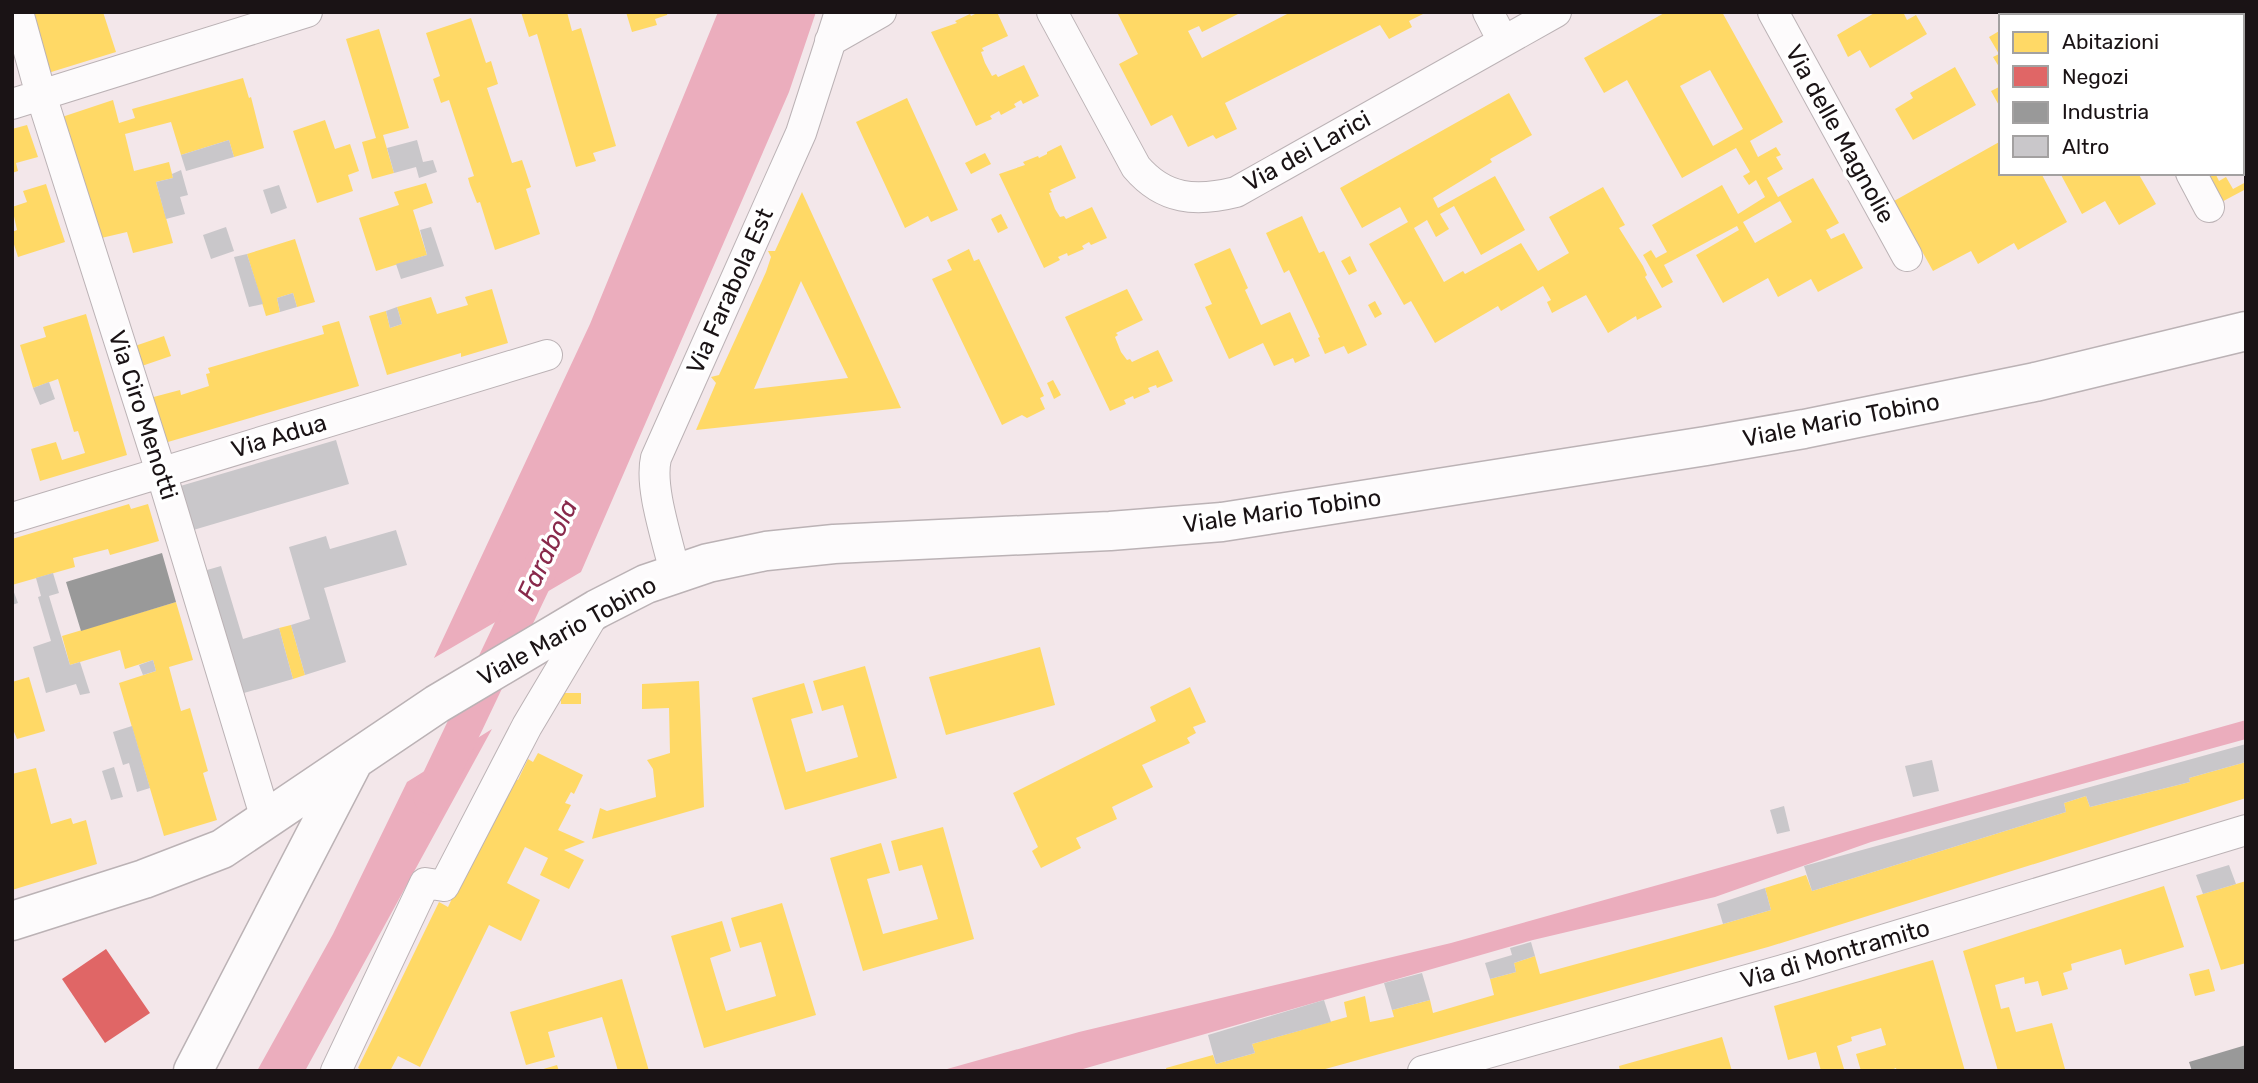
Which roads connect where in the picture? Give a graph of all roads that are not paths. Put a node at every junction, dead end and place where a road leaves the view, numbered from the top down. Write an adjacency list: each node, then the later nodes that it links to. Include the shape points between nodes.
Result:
1 (18, 12): 11 (street, Via Ciro Menotti)
2 (307, 12): 11 (street)
3 (840, 12): 9 (street, Via Farabola Est)
4 (881, 12): 9 (street)
5 (1052, 12): 10 (street, Via dei Larici, via 1136,167 1164,191 1201,198 1236,192)
6 (1488, 12): 10 (street)
7 (1556, 12): 10 (street, Via dei Larici)
8 (1773, 12): 15 (street, Via delle Magnolie)
9 (830, 41): 20 (street, Via Farabola Est, via 801,132 656,458 655,485)
10 (1503, 41)
11 (41, 95): 12 (street); 18 (street, Via Ciro Menotti)
12 (12, 104)
13 (2192, 175): 14 (street)
14 (2209, 207)
15 (1907, 256)
16 (2246, 331): 20 (main road, Viale Mario Tobino, via 2035,382 1804,429 1400,494 1191,525 794,548 727,558)
17 (547, 355): 18 (street, Via Adua)
18 (161, 472): 19 (street, Via Adua); 23 (street, Via Ciro Menotti)
19 (12, 518)
20 (676, 573): 21 (main road, Viale Mario Tobino)
21 (597, 610): 22 (main road, Viale Mario Tobino); 27 (street, via 527,726 444,886 425,883)
22 (355, 757): 23 (main road, Viale Mario Tobino); 26 (main road)
23 (266, 819): 25 (main road, Viale Mario Tobino, via 203,858)
24 (2246, 830): 28 (street, Via di Montramito, via 1797,966)
25 (12, 921)
26 (194, 1071)
27 (335, 1071)
28 (1423, 1071)

